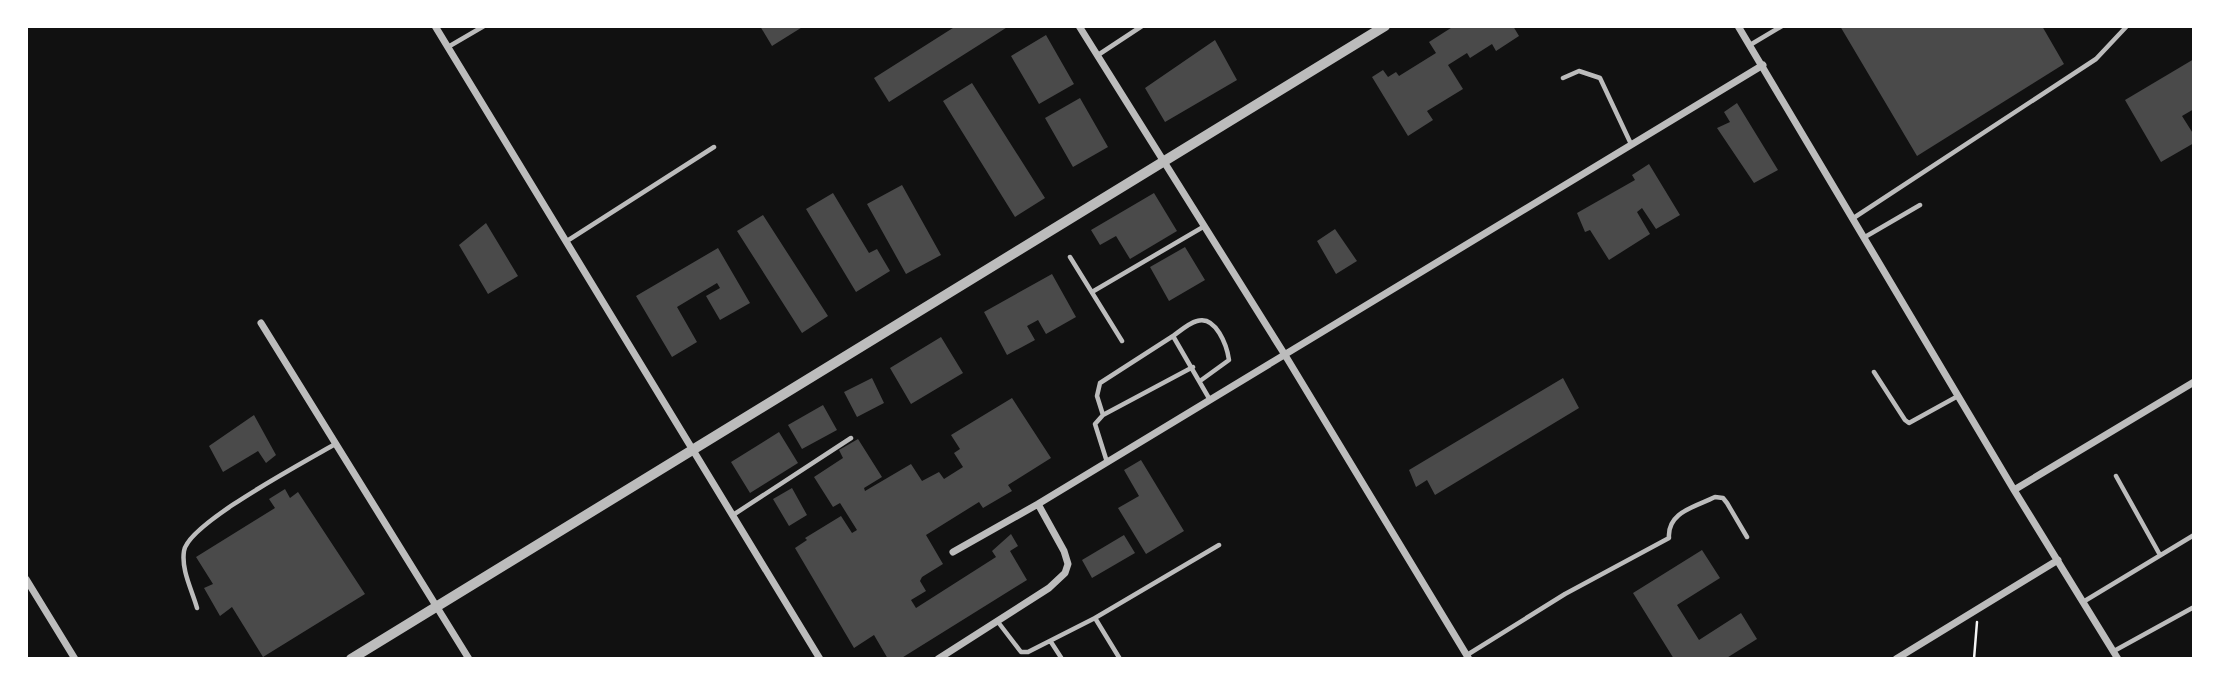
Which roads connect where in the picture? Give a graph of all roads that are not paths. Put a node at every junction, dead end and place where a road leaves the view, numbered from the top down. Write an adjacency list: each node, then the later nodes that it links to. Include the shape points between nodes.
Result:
1 (435, 26): 10 (street)
2 (484, 26): 10 (lane)
3 (1079, 26): 11 (street)
4 (1142, 26): 11 (lane)
5 (1385, 26): 16 (street)
6 (1738, 26): 9 (street)
7 (1782, 26): 9 (lane)
8 (2127, 26): 18 (lane, via 2096,59)
9 (1749, 44): 12 (street)
10 (448, 47): 21 (street)
11 (1097, 55): 16 (street)
12 (1763, 65): 14 (street); 18 (street)
13 (1563, 78): 14 (lane, via 1579,71 1600,78)
14 (1632, 145): 27 (street)
15 (714, 147): 21 (lane)
16 (1161, 160): 19 (street); 37 (street)
17 (1920, 205): 20 (lane)
18 (1852, 219): 20 (street)
19 (1203, 227): 23 (lane); 27 (street)
20 (1864, 238): 32 (street)
21 (567, 241): 37 (street)
22 (1070, 257): 23 (lane)
23 (1092, 292): 26 (lane)
24 (261, 323): 36 (street)
25 (1173, 336): 28 (lane); 30 (lane, via 1205,320 1221,337 1229,360); 34 (lane, via 1100,383 1097,396)
26 (1122, 341)
27 (1285, 355): 33 (street); 58 (street)
28 (1193, 367): 30 (lane); 34 (lane)
29 (1874, 372): 32 (lane, via 1909,423)
30 (1200, 381): 33 (lane)
31 (2194, 382): 40 (street)
32 (1958, 396): 40 (street)
33 (1210, 400): 38 (street)
34 (1103, 415): 38 (lane, via 1095,424)
35 (851, 438): 42 (lane)
36 (336, 444): 51 (street); 53 (lane, via 191,534 184,565)
37 (694, 449): 42 (street); 51 (street)
38 (1107, 462): 41 (street)
39 (2116, 475): 47 (lane)
40 (2014, 490): 48 (street)
41 (1038, 504): 46 (street); 55 (street, via 1064,551 1065,573)
42 (733, 515): 62 (street)
43 (2194, 535): 47 (lane)
44 (1747, 537): 58 (lane, via 1723,498 1715,497 1674,517 1669,538 1566,594)
45 (1219, 545): 54 (lane)
46 (953, 552)
47 (2160, 555): 50 (lane)
48 (2058, 560): 50 (street); 66 (street)
49 (26, 579): 59 (street)
50 (2083, 602): 57 (street)
51 (437, 606): 60 (street); 61 (street)
52 (2194, 607): 57 (lane)
53 (197, 608)
54 (1095, 618): 56 (lane); 65 (lane)
55 (997, 621): 56 (lane, via 1021,652); 63 (street)
56 (1051, 642): 64 (lane)
57 (2113, 651): 67 (street)
58 (1468, 657)
59 (75, 659)
60 (351, 659)
61 (469, 659)
62 (820, 659)
63 (938, 659)
64 (1062, 659)
65 (1120, 659)
66 (1896, 659)
67 (2118, 659)

